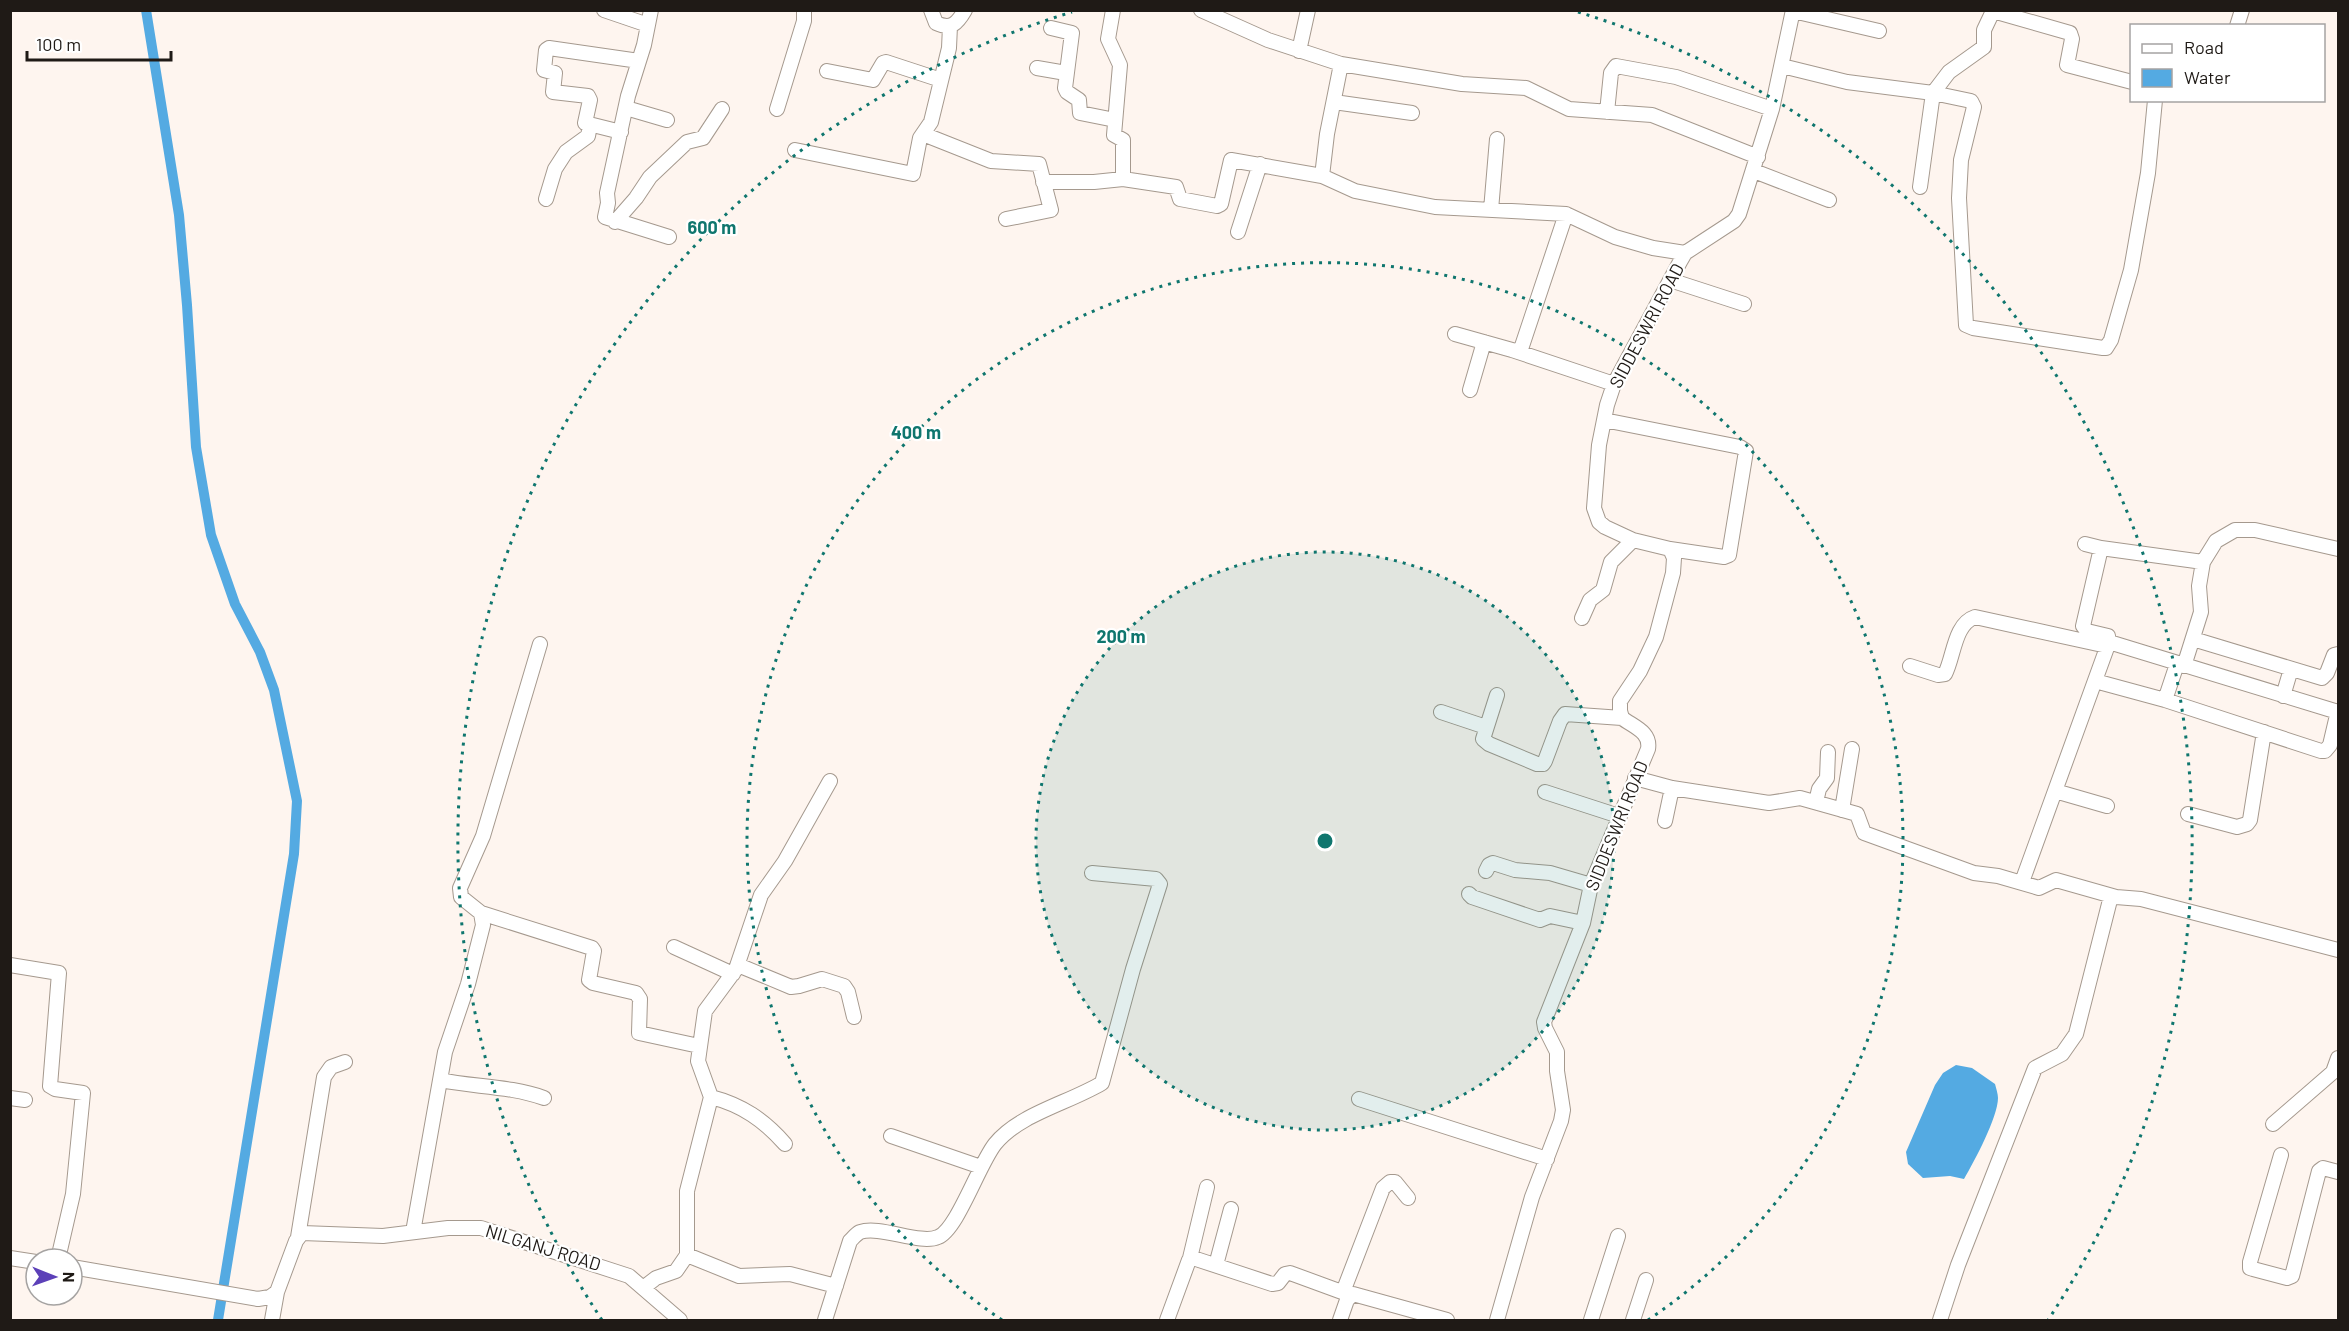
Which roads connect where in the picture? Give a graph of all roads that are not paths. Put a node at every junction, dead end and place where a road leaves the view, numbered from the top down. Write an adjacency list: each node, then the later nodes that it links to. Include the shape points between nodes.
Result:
1 (651, 10): 13 (street)
2 (804, 10): 32 (street)
3 (931, 10): 15 (street, via 936,23)
4 (965, 10): 15 (street, via 958,23)
5 (1113, 10): 37 (street, via 1108,39 1120,65)
6 (1201, 10): 11 (street)
7 (1236, 10): 14 (street)
8 (1308, 10): 18 (street)
9 (609, 11): 13 (street)
10 (1793, 11): 17 (street); 21 (street, SIDDESWRI ROAD)
11 (1216, 14): 14 (street)
12 (2023, 15): 26 (street, via 2072,34 2067,65); 27 (street, via 1994,11 1984,30 1984,47 1951,70)
13 (648, 25): 19 (street)
14 (1232, 25): 18 (street)
15 (950, 26): 25 (street)
16 (1051, 27): 24 (street, via 1072,33)
17 (1878, 30)
18 (1299, 51): 20 (street)
19 (639, 61): 30 (street); 38 (street, via 546,49 544,70 555,73 553,92 590,98 584,122)
20 (1341, 64): 28 (street); 34 (street, via 1462,84 1526,88 1565,108)
21 (1782, 66): 27 (street, via 1847,82); 33 (street, SIDDESWRI ROAD)
22 (1037, 68): 24 (street)
23 (827, 71): 25 (street, via 873,80 886,62)
24 (1066, 73): 37 (street, via 1065,90 1079,100 1080,113)
25 (941, 80): 40 (street, via 931,122)
26 (2130, 81)
27 (1934, 93): 29 (street, via 1971,101 1974,107 1961,160 1959,198 1966,325 2103,348 2111,340 2129,279 2148,173); 48 (street)
28 (1334, 102): 35 (street); 45 (street)
29 (2155, 102)
30 (626, 108): 36 (street); 39 (street)
31 (722, 109): 54 (street, via 703,138 687,142 648,178)
32 (777, 109)
33 (1772, 109): 34 (street, via 1676,77 1616,66 1611,73); 44 (street, SIDDESWRI ROAD)
34 (1607, 112): 44 (street, via 1653,115)
35 (1412, 113)
36 (667, 120)
37 (1115, 120): 46 (street, via 1114,136 1123,140)
38 (590, 124): 39 (street); 49 (street, via 587,138 567,150 557,166)
39 (621, 132): 54 (street, via 604,217)
40 (923, 134): 42 (street, via 913,174); 47 (street, via 991,161 1037,163)
41 (1497, 140): 51 (street)
42 (795, 150)
43 (1260, 164): 45 (street); 46 (street, via 1231,160 1221,204 1217,206 1180,199 1176,187); 55 (street)
44 (1756, 164): 50 (street); 57 (street, SIDDESWRI ROAD, via 1737,218)
45 (1322, 176): 51 (street, via 1355,191 1435,207)
46 (1123, 179): 47 (street)
47 (1043, 183): 53 (street, via 1051,210)
48 (1920, 187)
49 (546, 199)
50 (1829, 200)
51 (1491, 210): 52 (street)
52 (1566, 214): 57 (street, via 1615,237); 62 (street)
53 (1006, 219)
54 (615, 222): 56 (street)
55 (1238, 232)
56 (669, 237)
57 (1685, 253): 58 (street, SIDDESWRI ROAD)
58 (1670, 280): 59 (street); 63 (street, SIDDESWRI ROAD)
59 (1744, 304)
60 (1455, 334): 61 (street)
61 (1484, 342): 62 (street); 64 (street)
62 (1520, 352): 63 (street)
63 (1614, 384): 65 (street, SIDDESWRI ROAD)
64 (1470, 390)
65 (1604, 420): 66 (street, SIDDESWRI ROAD, via 1595,517 1605,527); 69 (street, SIDDESWRI ROAD, via 1746,451 1729,555)
66 (1633, 540): 69 (street, SIDDESWRI ROAD); 72 (street, via 1611,562 1603,590 1590,600)
67 (2085, 544): 68 (street)
68 (2101, 548): 71 (street); 75 (street, via 2083,626 2087,631 2108,636)
69 (1670, 549): 86 (street, via 1674,565 1662,620 1650,652 1620,700)
70 (2338, 549): 71 (street, via 2255,530 2235,530 2216,541)
71 (2203, 562): 73 (street, via 2201,608)
72 (1582, 618)
73 (2193, 639): 77 (street); 79 (street)
74 (540, 644): 108 (street, via 483,836 459,892)
75 (2108, 644): 77 (street); 78 (street, via 1975,617 1962,627 1945,674); 80 (street)
76 (2338, 654): 79 (street, via 2322,678)
77 (2181, 665): 82 (street); 83 (street)
78 (1910, 666)
79 (2291, 669): 82 (street)
80 (2095, 681): 83 (street); 94 (street)
81 (1497, 694): 87 (street)
82 (2283, 696): 84 (street)
83 (2165, 700): 88 (street)
84 (2338, 711): 88 (street, via 2325,751)
85 (1441, 712): 87 (street)
86 (1622, 718): 87 (street, via 1565,714 1540,765 1485,741); 91 (street, SIDDESWRI ROAD, via 1643,732 1649,743)
87 (1486, 727)
88 (2264, 732): 99 (street, via 2247,824 2237,826)
89 (1852, 749): 98 (street)
90 (1828, 752): 96 (street, via 1827,778)
91 (1635, 778): 93 (street); 100 (street, SIDDESWRI ROAD)
92 (830, 781): 113 (street, via 761,895)
93 (1672, 788): 96 (street, via 1769,803 1796,798); 101 (street)
94 (2055, 791): 97 (street); 104 (street)
95 (1545, 792): 100 (street)
96 (1816, 802): 98 (street)
97 (2107, 806)
98 (1842, 810): 104 (street, via 1858,815 1864,833 1974,873)
99 (2187, 814)
100 (1619, 816): 105 (street, SIDDESWRI ROAD)
101 (1665, 821)
102 (1486, 871): 105 (street, via 1493,863)
103 (1092, 873): 129 (street, via 1156,879 1160,884 1105,1079 1007,1131)
104 (2022, 882): 107 (street, via 2039,888 2056,880)
105 (1591, 885): 109 (street, SIDDESWRI ROAD)
106 (1469, 894): 109 (street, via 1540,920 1550,916)
107 (2111, 896): 111 (street, via 2141,899); 156 (street, via 2076,1034 2062,1054 2035,1068)
108 (482, 913): 115 (street, via 592,948 589,980 636,993 640,999 639,1034); 118 (street, via 477,949)
109 (1582, 923): 128 (street, SIDDESWRI ROAD, via 1544,1022 1557,1052 1563,1110)
110 (674, 947): 113 (street)
111 (2338, 950)
112 (10, 964): 137 (street, via 59,973 50,1086 83,1093 73,1194)
113 (736, 969): 114 (street, via 790,987 822,979 844,986); 115 (street, via 705,1011)
114 (854, 1017)
115 (699, 1046): 119 (street, via 698,1061)
116 (2338, 1058): 124 (street, via 2333,1071)
117 (345, 1062): 136 (street, via 331,1067 324,1077)
118 (440, 1080): 121 (street, via 513,1089); 134 (street)
119 (711, 1097): 126 (street, via 746,1110); 138 (street, via 687,1191)
120 (10, 1098): 123 (street)
121 (544, 1098)
122 (1359, 1099): 128 (street)
123 (25, 1100)
124 (2272, 1124)
125 (891, 1136): 129 (street)
126 (785, 1144)
127 (2281, 1155): 130 (street, via 2250,1262 2253,1269 2292,1276 2319,1171 2323,1168)
128 (1547, 1159): 153 (street, SIDDESWRI ROAD, via 1532,1197)
129 (981, 1167): 143 (street, via 948,1230 929,1238 861,1232 850,1241)
130 (2338, 1172)
131 (1207, 1187): 139 (street)
132 (1408, 1198): 146 (street, via 1395,1182 1383,1188)
133 (1230, 1209): 140 (street)
134 (413, 1232): 136 (street, NILGANJ ROAD, via 358,1237 310,1232); 144 (street, NILGANJ ROAD, via 481,1228 621,1273)
135 (1618, 1236): 154 (street)
136 (297, 1237): 145 (street)
137 (61, 1247)
138 (687, 1255): 143 (street, via 739,1276 790,1274); 144 (street, via 676,1271 656,1278)
139 (1190, 1258): 140 (street); 150 (street)
140 (1216, 1266): 146 (street, via 1276,1284 1290,1273)
141 (84, 1269): 145 (street, via 258,1299)
142 (1646, 1280): 155 (street)
143 (836, 1286): 149 (street)
144 (644, 1288): 148 (street, NILGANJ ROAD)
145 (277, 1292): 147 (street)
146 (1346, 1294): 151 (street); 152 (street)
147 (272, 1320)
148 (680, 1320)
149 (825, 1320)
150 (1167, 1320)
151 (1340, 1320)
152 (1447, 1320)
153 (1497, 1320)
154 (1591, 1320)
155 (1633, 1320)
156 (1940, 1320)

